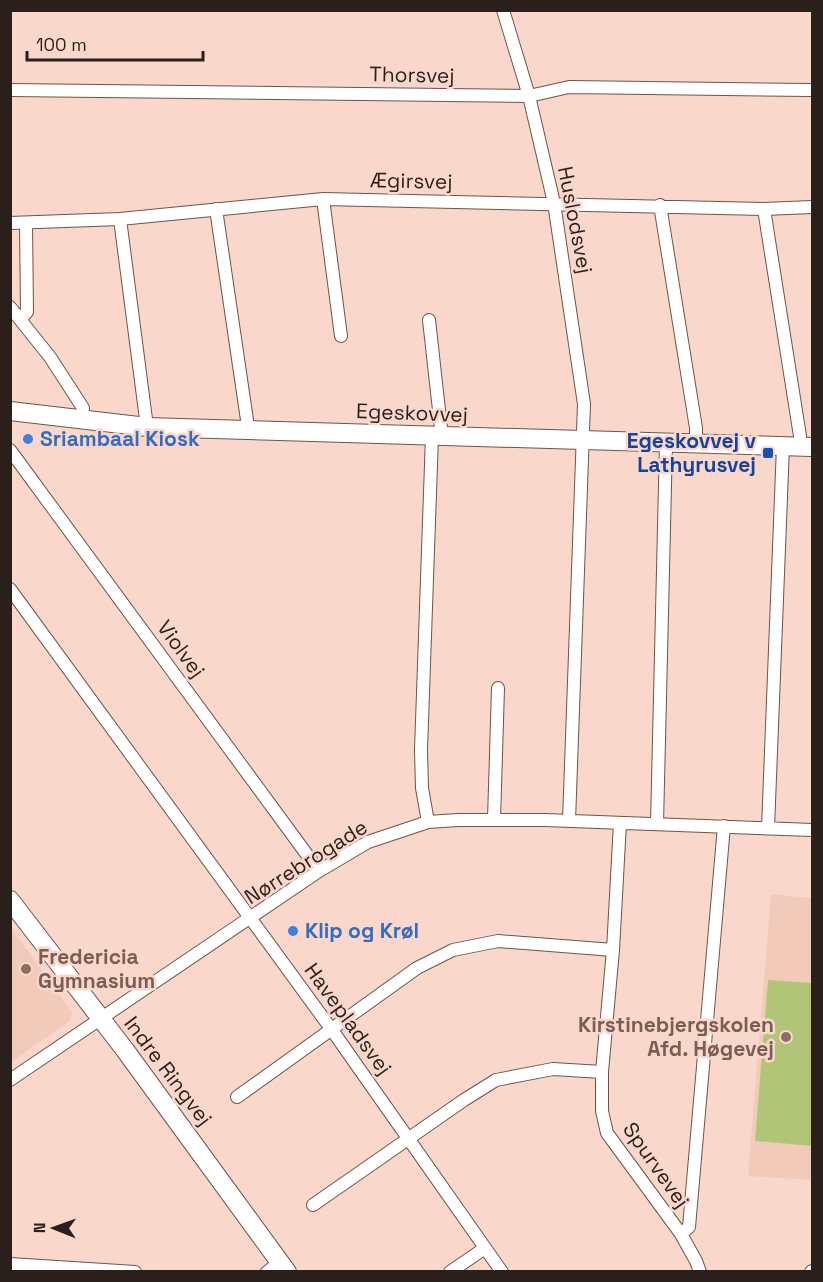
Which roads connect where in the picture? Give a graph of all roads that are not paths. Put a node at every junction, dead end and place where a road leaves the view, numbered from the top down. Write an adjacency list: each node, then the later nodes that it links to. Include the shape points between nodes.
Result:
1 (503, 10): 4 (street, Huslodsvej)
2 (10, 90): 4 (street, Thorsvej)
3 (813, 90): 4 (street, Thorsvej, via 569,87)
4 (529, 96): 6 (street, Huslodsvej)
5 (323, 199): 6 (street, Ægirsvej); 9 (street, Ægirsvej); 17 (street)
6 (554, 203): 7 (street, Ægirsvej); 23 (street, Huslodsvej, via 584,404)
7 (660, 206): 10 (street, Ægirsvej); 25 (street)
8 (813, 207): 10 (street, Ægirsvej)
9 (216, 209): 11 (street, Ægirsvej); 21 (street)
10 (764, 209): 26 (street)
11 (120, 219): 13 (street, Ægirsvej); 20 (street)
12 (10, 223): 13 (street, Ægirsvej)
13 (26, 223): 15 (street, via 27,312)
14 (10, 307): 15 (street)
15 (21, 318): 19 (street, via 83,408)
16 (429, 320): 22 (street)
17 (341, 336)
18 (10, 411): 19 (street, Egeskovvej)
19 (82, 419): 20 (street, Egeskovvej)
20 (147, 427): 21 (street, Egeskovvej)
21 (247, 430): 22 (street, Egeskovvej)
22 (437, 436): 23 (street, Egeskovvej); 32 (street, via 421,750)
23 (583, 440): 24 (street, Egeskovvej); 31 (street, Huslodsvej)
24 (666, 443): 25 (street, Egeskovvej); 34 (street)
25 (696, 443): 26 (street, Egeskovvej)
26 (799, 446): 36 (street)
27 (10, 450): 38 (street, Violvej)
28 (10, 589): 40 (street, Havepladsvej)
29 (498, 688): 30 (street)
30 (494, 820): 31 (street, Nørrebrogade); 32 (street, Nørrebrogade)
31 (569, 821): 33 (street, Nørrebrogade)
32 (428, 822): 38 (street, Nørrebrogade, via 369,842)
33 (620, 823): 34 (street, Nørrebrogade); 41 (street, Spurvevej)
34 (657, 824): 35 (street, Nørrebrogade)
35 (724, 826): 36 (street, Nørrebrogade); 49 (street, via 689,1227)
36 (768, 828): 37 (street, Nørrebrogade)
37 (813, 830)
38 (319, 871): 40 (street, Nørrebrogade)
39 (10, 900): 42 (street, Indre Ringvej)
40 (251, 918): 42 (street, Nørrebrogade); 43 (street, Havepladsvej)
41 (613, 950): 43 (street, via 498,941 453,950 417,968); 44 (street, Spurvevej)
42 (102, 1019): 45 (street, Nørrebrogade); 52 (street, Indre Ringvej)
43 (332, 1030): 46 (street); 47 (street, Havepladsvej)
44 (602, 1072): 47 (street, via 553,1069 496,1080); 49 (street, Spurvevej, via 602,1111 607,1133)
45 (10, 1080)
46 (237, 1097)
47 (409, 1137): 48 (street); 50 (street, Havepladsvej)
48 (313, 1205)
49 (681, 1234): 56 (street, Spurvevej)
50 (485, 1248): 54 (street); 55 (street, Havepladsvej)
51 (10, 1263): 53 (street)
52 (278, 1268)
53 (135, 1272)
54 (450, 1272)
55 (502, 1272)
56 (700, 1272)

